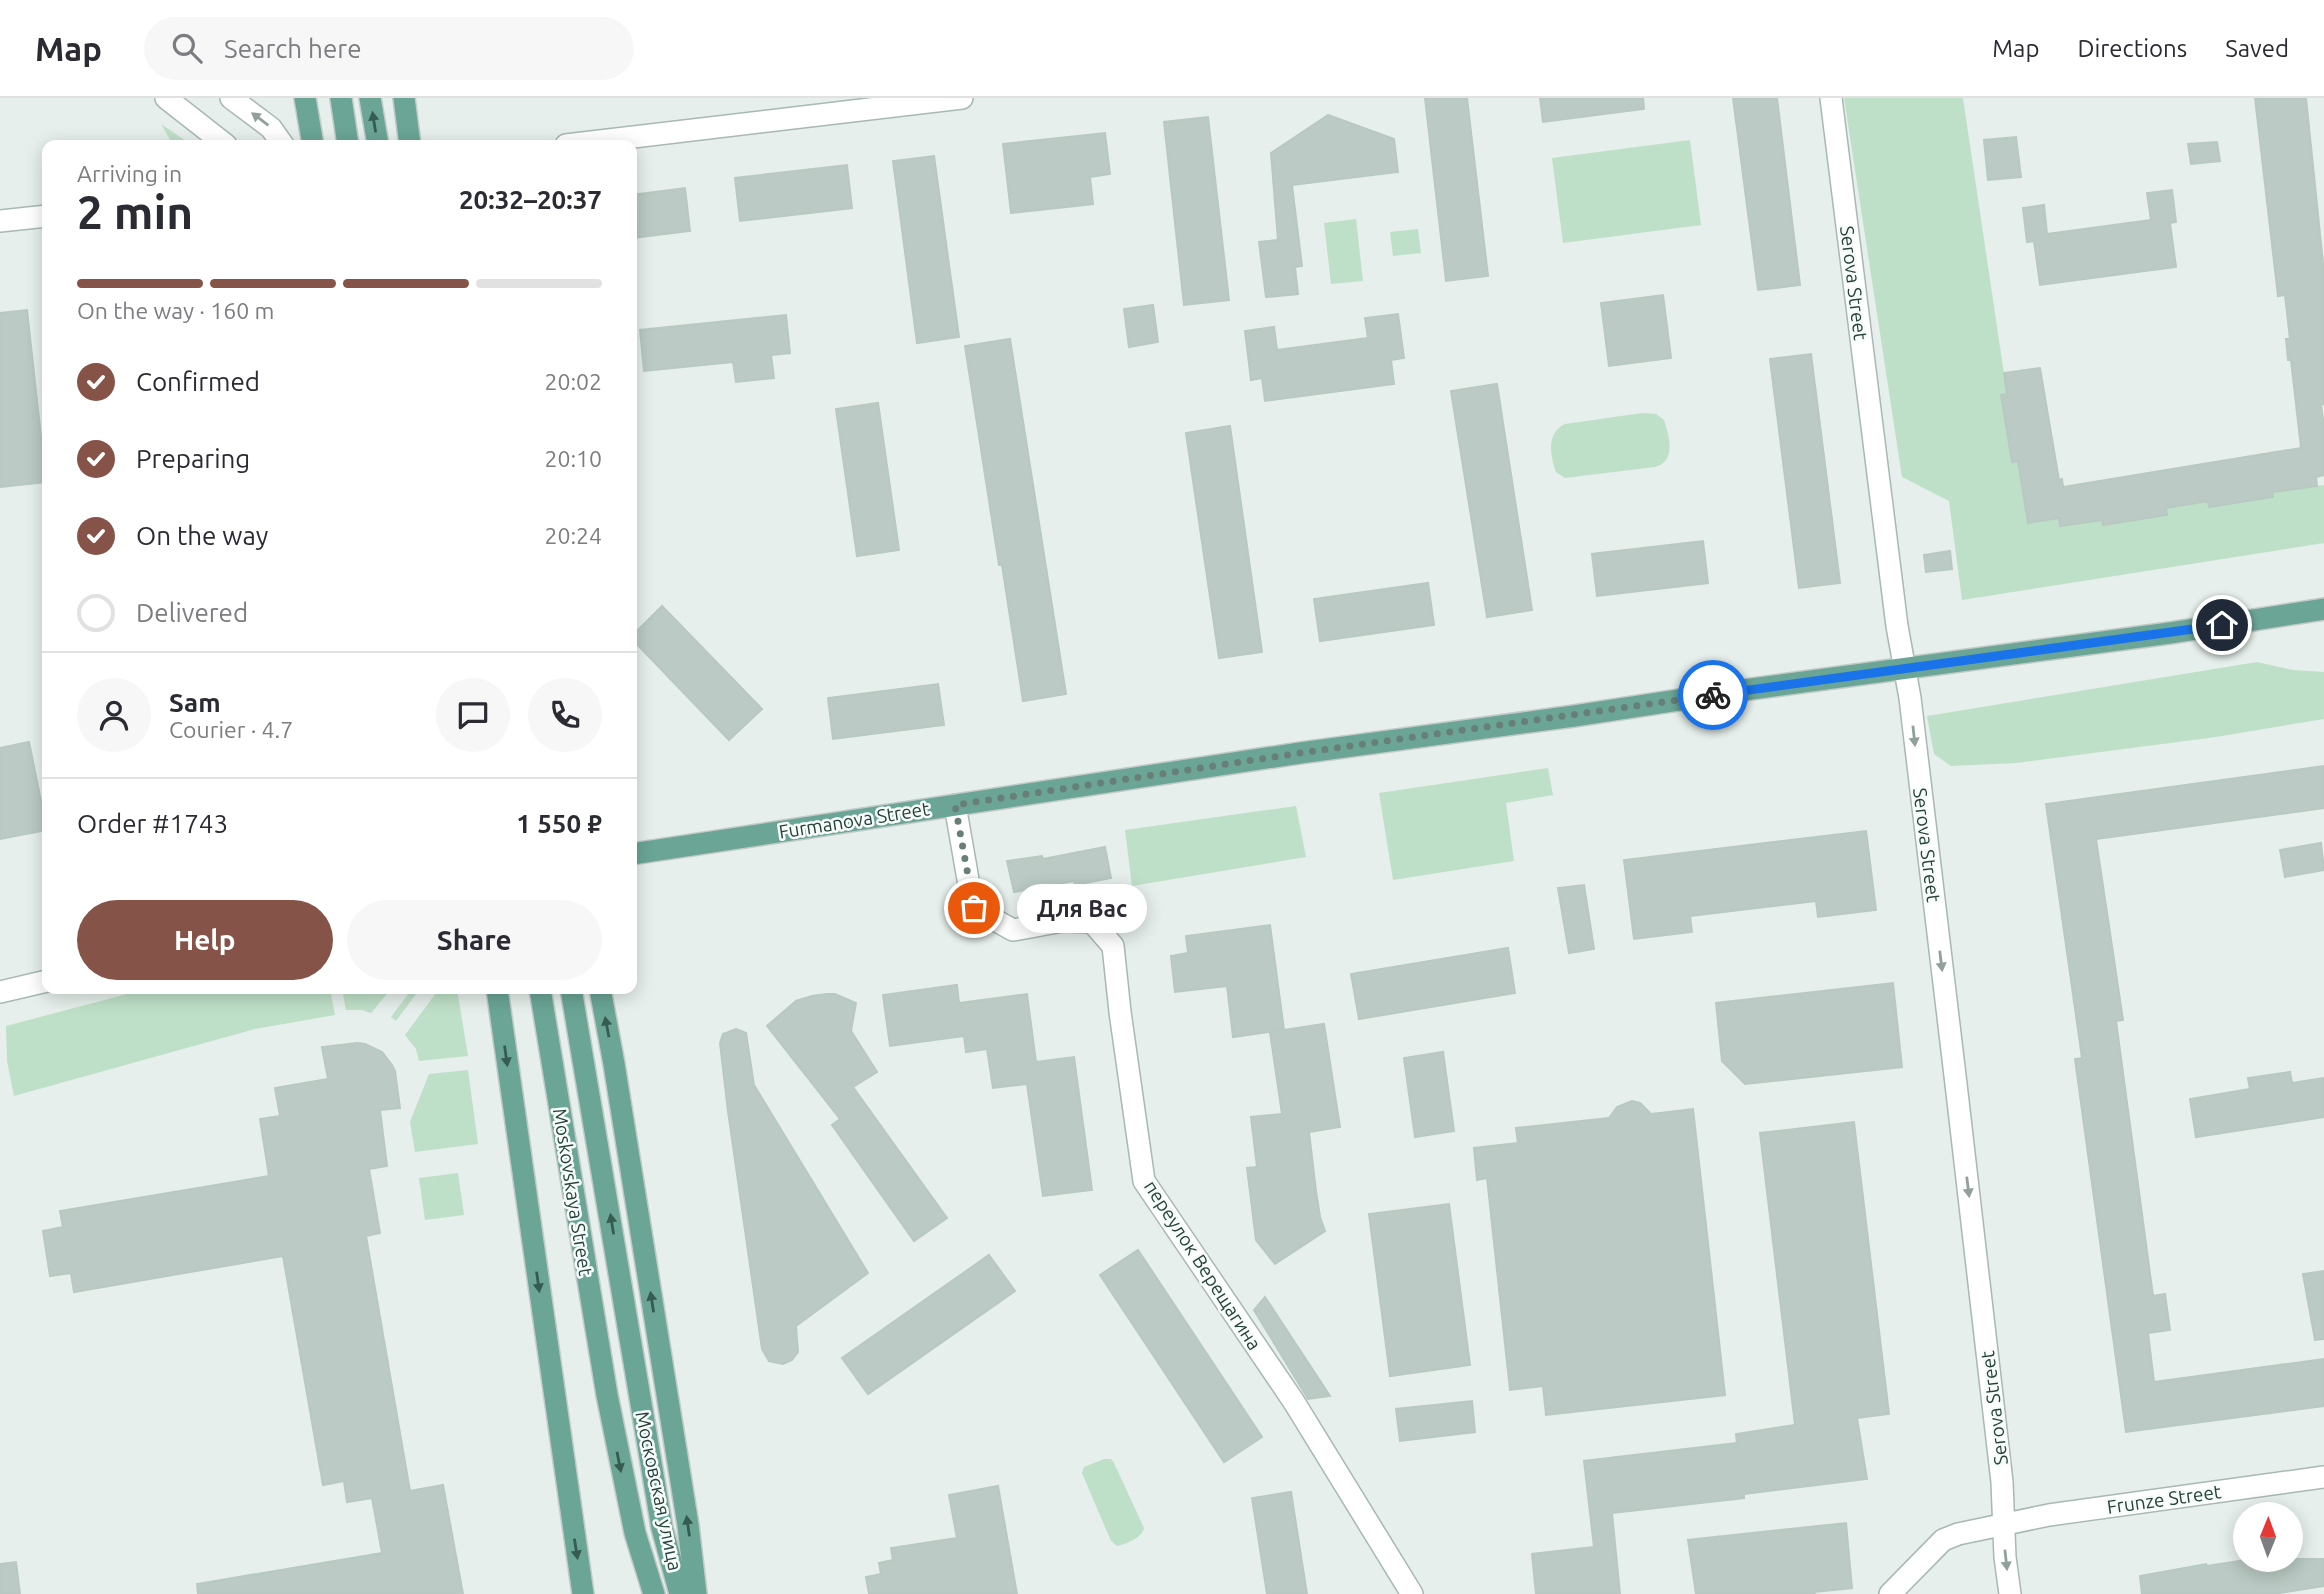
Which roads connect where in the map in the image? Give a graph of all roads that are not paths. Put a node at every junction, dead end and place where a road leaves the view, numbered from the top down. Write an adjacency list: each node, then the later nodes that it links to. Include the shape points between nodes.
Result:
1 (166, 98): 9 (street)
2 (231, 98): 10 (street, one-way to 2, via 271,128)
3 (305, 98): 11 (main road)
4 (341, 98): 12 (main road)
5 (370, 98): 13 (main road, one-way to 5)
6 (404, 98): 14 (main road)
7 (962, 98): 15 (street)
8 (1831, 98): 19 (street, Serova Street)
9 (220, 140)
10 (279, 140)
11 (312, 140)
12 (347, 140)
13 (377, 140)
14 (409, 140)
15 (608, 140)
16 (42, 217): 17 (street)
17 (0, 221)
18 (2324, 609): 19 (main road, Furmanova Street)
19 (1904, 668): 20 (main road, Furmanova Street); 31 (street, Serova Street, one-way to 31, via 1955,1072)
20 (955, 805): 21 (main road, Furmanova Street); 36 (street, переулок Верещагина, via 974,908 1013,930 1063,921 1092,922 1113,946 1144,1181 1294,1402)
21 (637, 853)
22 (42, 982): 23 (street)
23 (0, 992)
24 (498, 994): 32 (main road, one-way to 32)
25 (541, 994): 29 (main road, Moskovskaya Street)
26 (572, 994): 28 (main road, Moskovskaya Street, one-way to 26)
27 (601, 994): 35 (main road, one-way to 27)
28 (638, 1388): 34 (main road, Московская улица, via 662,1528)
29 (607, 1395): 33 (main road, Московская улица, one-way to 33, via 635,1533)
30 (2324, 1477): 31 (street, Frunze Street)
31 (2004, 1525): 37 (street, Frunze Street, via 1943,1540); 38 (street, Serova Street, one-way to 38)
32 (583, 1594)
33 (654, 1594)
34 (680, 1594)
35 (696, 1594)
36 (1412, 1594)
37 (1890, 1594)
38 (2010, 1594)

